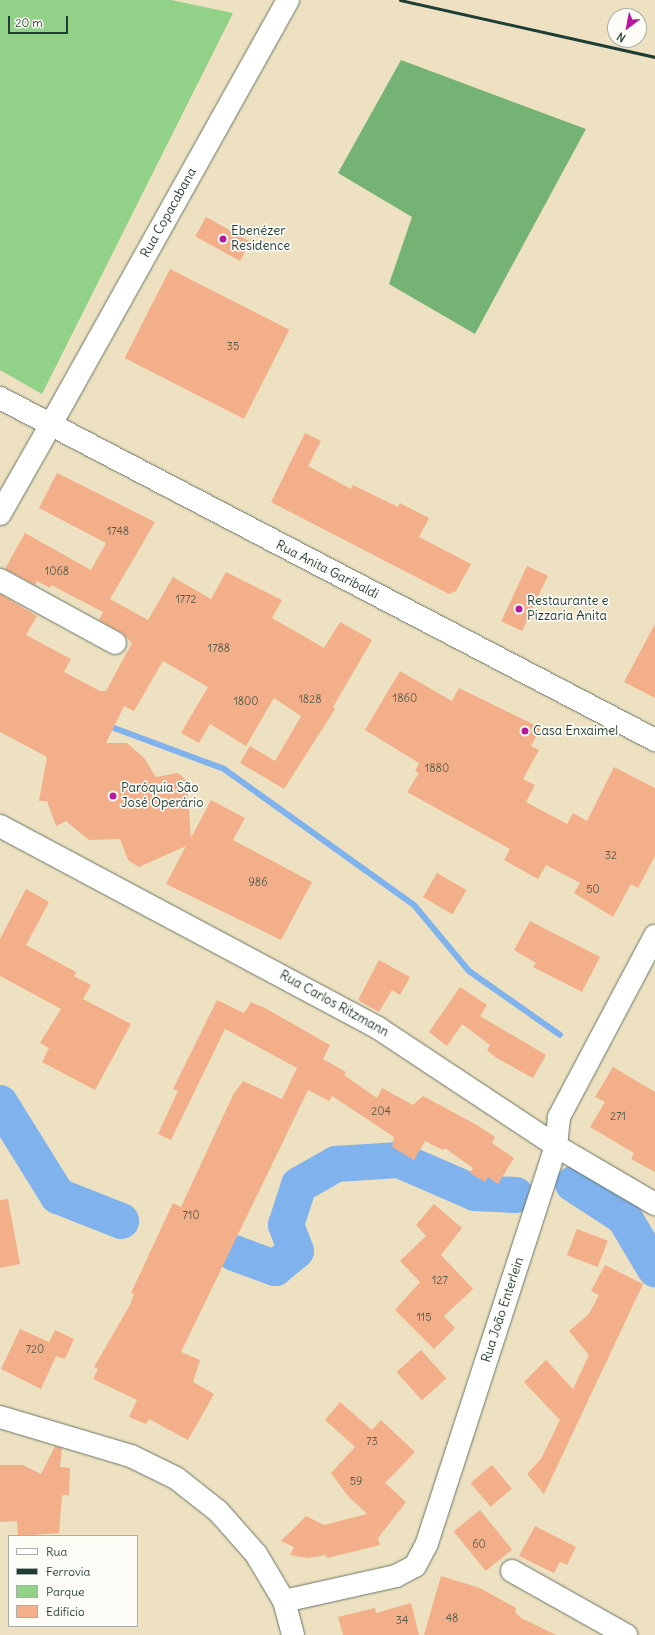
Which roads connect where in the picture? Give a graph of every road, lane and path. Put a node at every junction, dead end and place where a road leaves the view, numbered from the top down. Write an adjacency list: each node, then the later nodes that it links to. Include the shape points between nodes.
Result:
1 (288, 0): 3 (street, Rua Copacabana)
2 (0, 398): 3 (street, Rua Anita Garibaldi)
3 (50, 426): 4 (street, Rua Copacabana); 7 (street, Rua Anita Garibaldi)
4 (0, 514)
5 (0, 580): 6 (street)
6 (115, 642)
7 (655, 740)
8 (0, 826): 10 (street, Rua Carlos Ritzmann, via 378,1028)
9 (655, 936): 10 (street, Rua João Enterlein, via 559,1117)
10 (556, 1146): 11 (street, Rua Carlos Ritzmann); 14 (street, Rua João Enterlein, via 427,1543 415,1566 396,1576)
11 (655, 1204)
12 (0, 1417): 14 (street, via 131,1456 176,1478 218,1511 251,1548)
13 (512, 1571): 16 (street)
14 (284, 1601): 15 (street)
15 (292, 1635)
16 (626, 1635)

